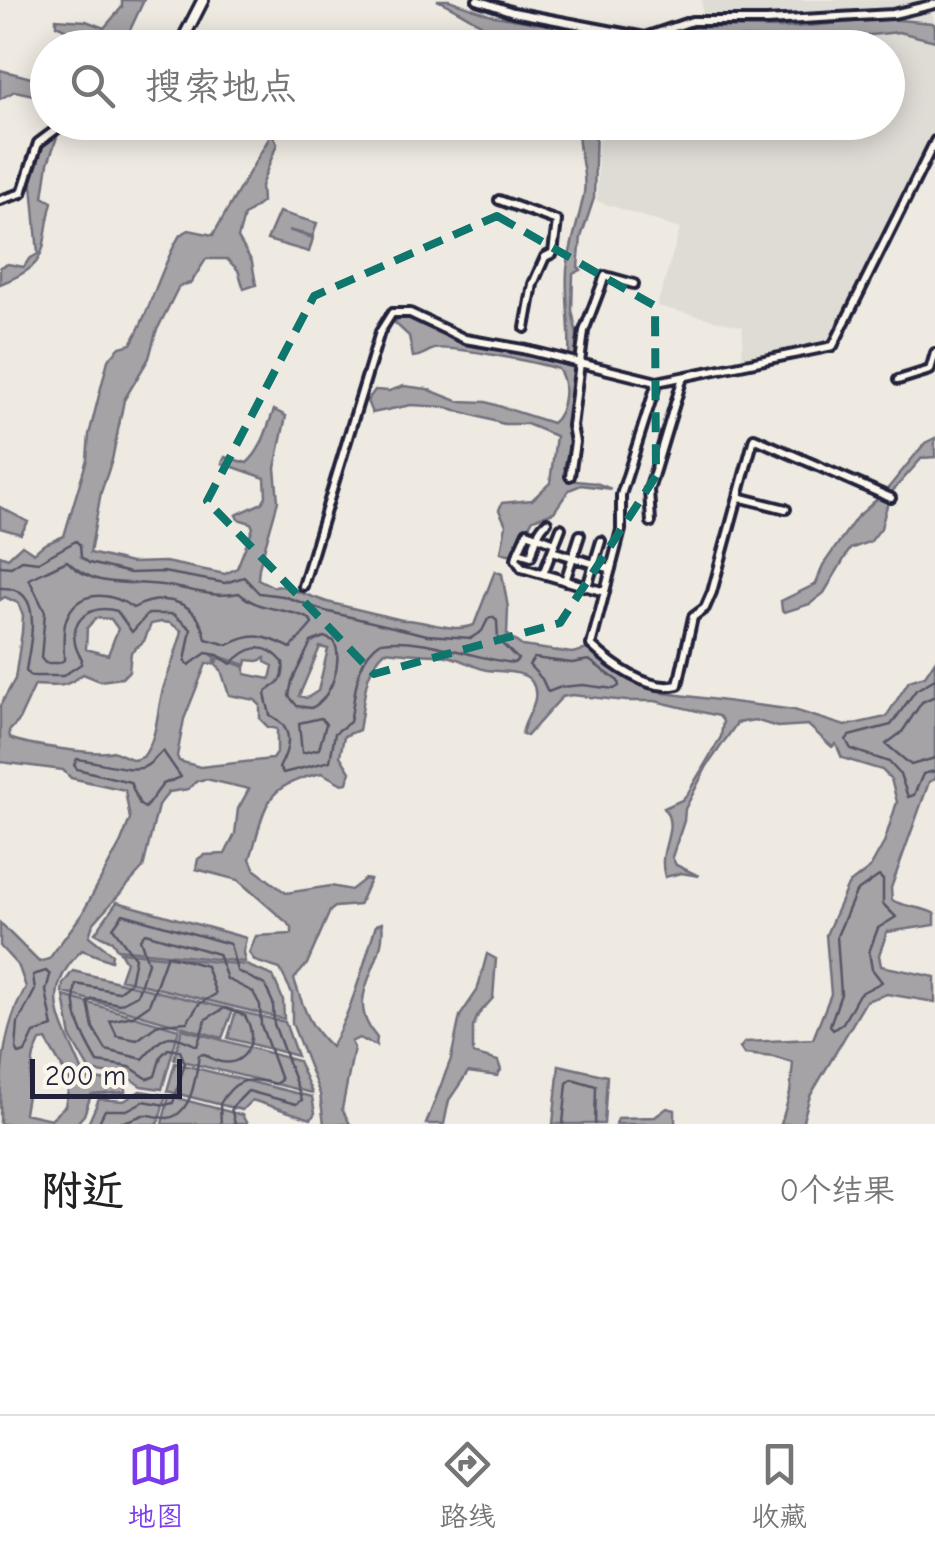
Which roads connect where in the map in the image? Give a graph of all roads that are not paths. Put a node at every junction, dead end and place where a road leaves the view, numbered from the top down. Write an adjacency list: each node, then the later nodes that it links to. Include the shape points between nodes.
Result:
1 (203, 0): 4 (street)
2 (476, 0): 5 (street)
3 (935, 4): 6 (street, via 893,14 692,21)
4 (188, 30)
5 (608, 30)
6 (666, 30)
7 (42, 140): 9 (street, via 22,193)
8 (935, 141): 15 (street, via 833,346)
9 (0, 200)
10 (499, 200): 12 (street, via 558,221 553,253 533,284)
11 (634, 284): 14 (street, via 606,276)
12 (525, 328)
13 (935, 354): 16 (street, via 930,370)
14 (574, 361): 17 (street); 18 (street); 35 (street, via 465,339 410,313 392,312 380,332)
15 (683, 376): 17 (street); 23 (street, via 649,490)
16 (898, 380)
17 (657, 382): 32 (street, via 621,495)
18 (570, 476)
19 (888, 496): 20 (street, via 754,438)
20 (738, 497): 21 (street); 37 (street, via 712,592 693,618 677,686 638,678 591,645)
21 (786, 509)
22 (547, 522): 26 (street)
23 (651, 522)
24 (560, 528): 28 (street)
25 (580, 535): 30 (street)
26 (537, 536): 28 (street); 29 (street, via 527,532); 29 (street, via 530,556)
27 (600, 541): 31 (street)
28 (554, 547): 30 (street); 33 (street)
29 (518, 552): 33 (street, via 522,568)
30 (572, 558): 31 (street); 34 (street)
31 (594, 564): 32 (street); 36 (street)
32 (611, 569): 37 (street)
33 (544, 574): 34 (street)
34 (565, 581): 36 (street)
35 (303, 586)
36 (587, 587): 37 (street)
37 (605, 592)

